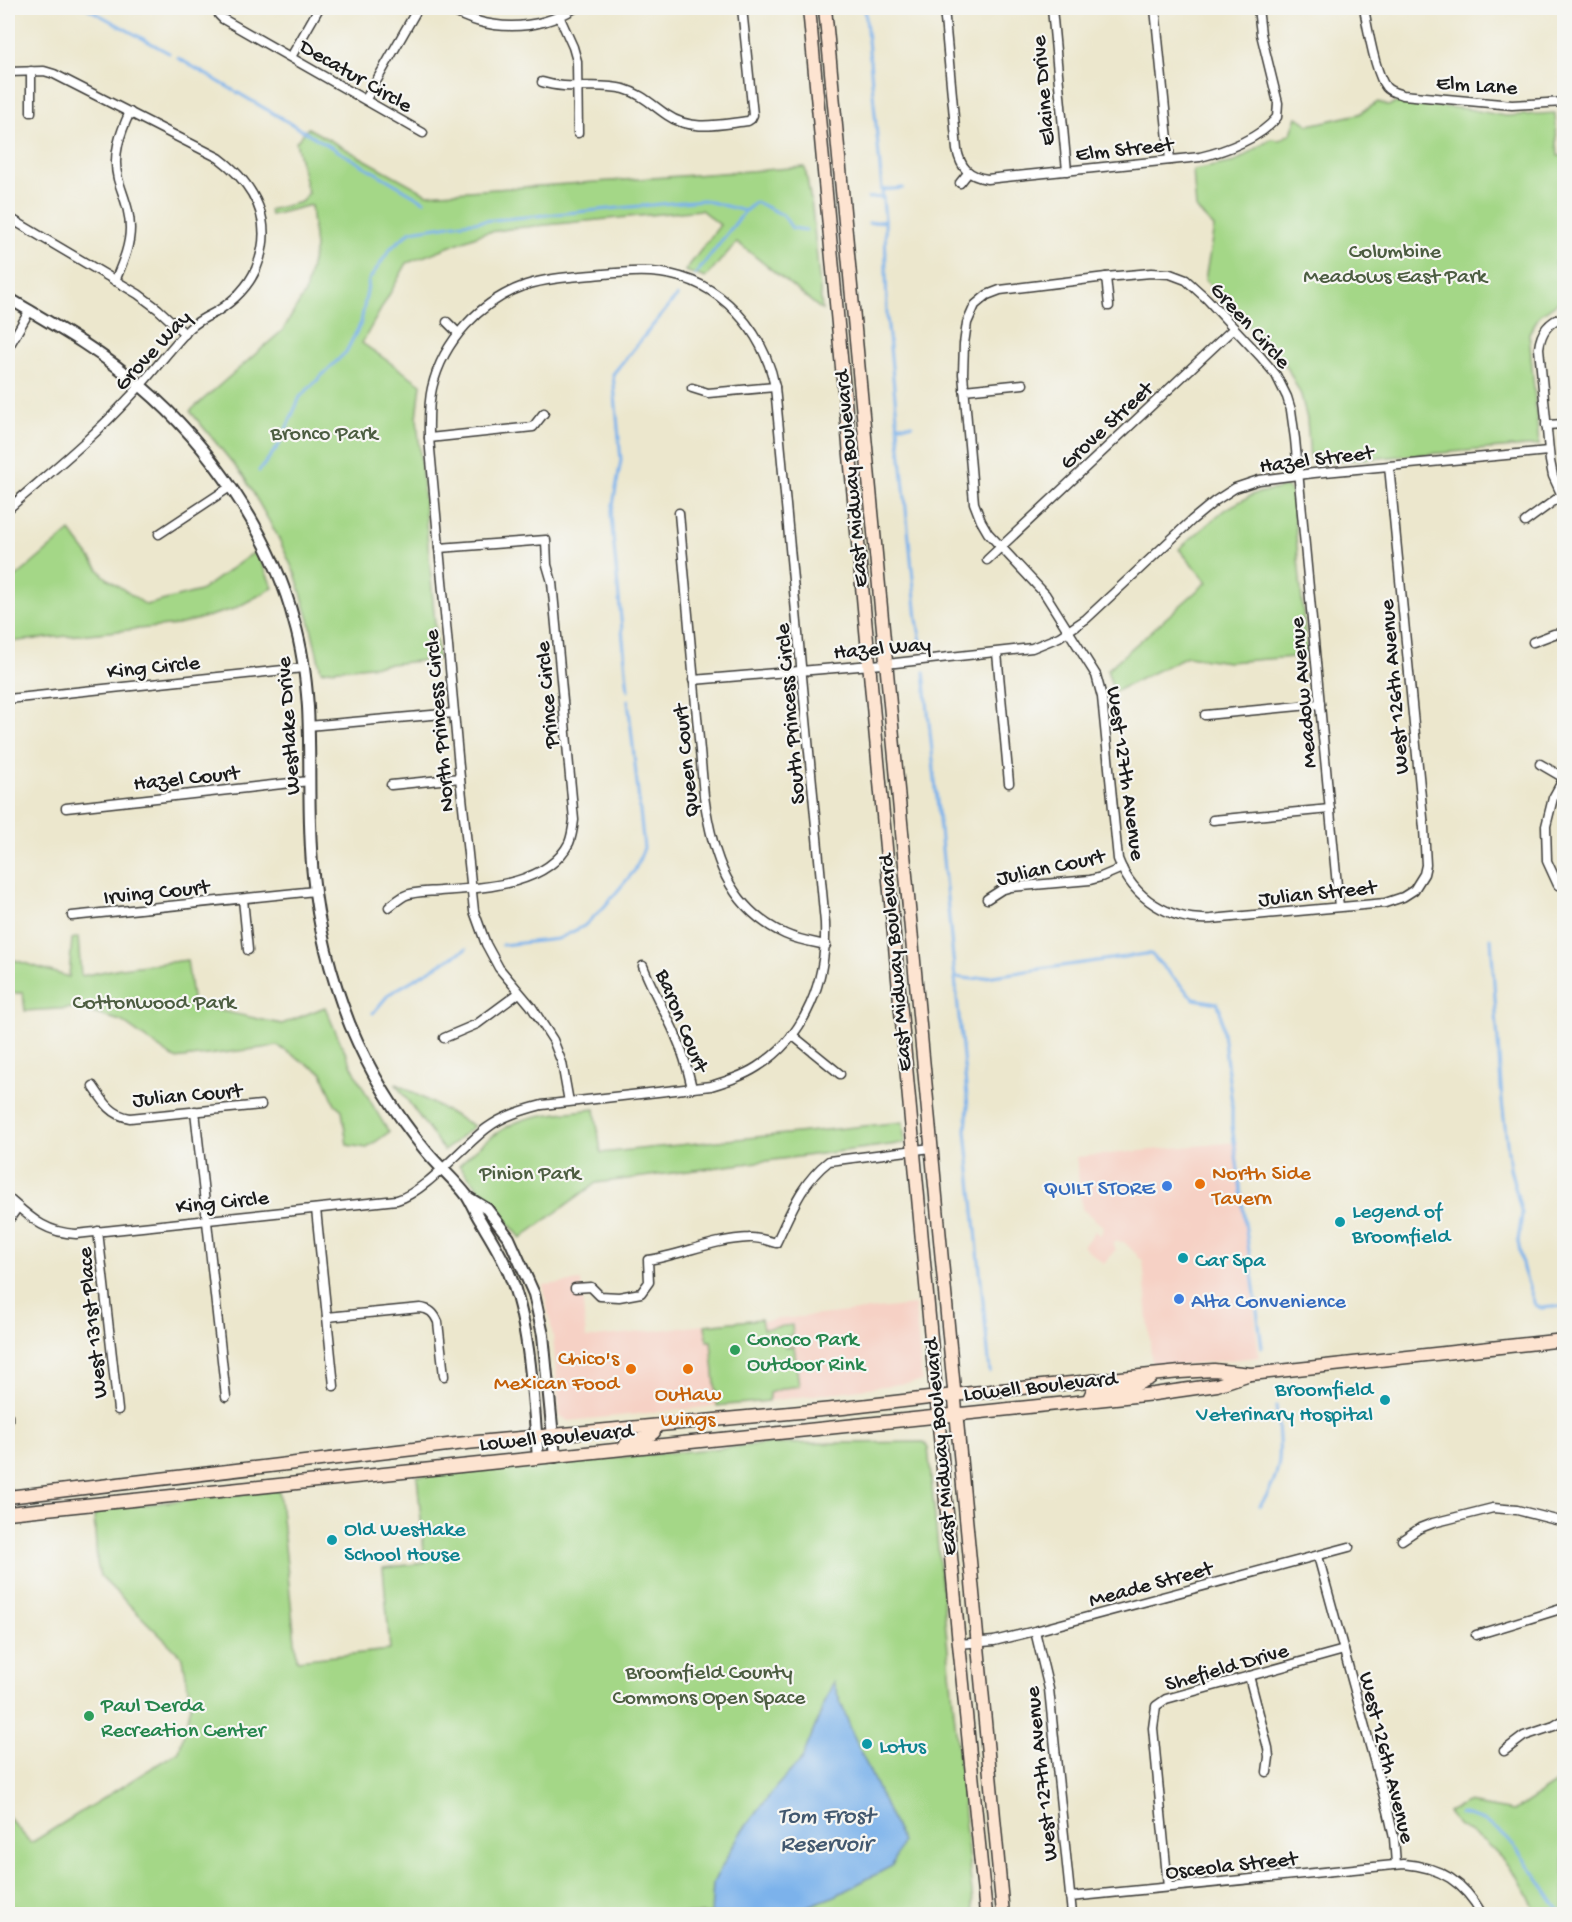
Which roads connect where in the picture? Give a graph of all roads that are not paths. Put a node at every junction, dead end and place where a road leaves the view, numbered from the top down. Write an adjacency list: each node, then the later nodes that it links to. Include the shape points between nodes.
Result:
1 (220, 8): 15 (street, Decatur Circle, via 223,20)
2 (319, 8): 15 (street)
3 (417, 8): 20 (street)
4 (448, 8): 14 (street, via 472,19 505,26 535,24)
5 (575, 8): 14 (street)
6 (742, 8): 19 (street, via 753,115 748,121 692,125 672,118 643,96 614,88)
7 (809, 8): 69 (main road, East Midway Boulevard)
8 (825, 8): 68 (main road, East Midway Boulevard)
9 (944, 8): 28 (street, via 957,150)
10 (1052, 8): 27 (street, Elaine Drive)
11 (1155, 8): 26 (street)
12 (1258, 8): 26 (street, Elm Street, via 1280,121 1226,149)
13 (1364, 8): 21 (street, Elm Lane, via 1378,71 1388,89 1403,95 1491,104)
14 (559, 16): 19 (street, via 576,54)
15 (291, 57): 20 (street, Decatur Circle)
16 (30, 71): 17 (street, Grove Way); 22 (street); 23 (street, Grove Way, via 54,74)
17 (8, 72)
18 (542, 82): 19 (street)
19 (578, 87): 25 (street)
20 (366, 99): 24 (street, Decatur Circle)
21 (1564, 102)
22 (30, 112)
23 (130, 112): 32 (street, via 118,143 116,170 127,203 130,231); 41 (street, Grove Way, via 235,170 260,210 261,252 248,284 228,304 202,318)
24 (423, 132)
25 (578, 133)
26 (1170, 160): 27 (street, Elm Street)
27 (1067, 171): 28 (street, Elm Street, via 987,179)
28 (968, 173): 29 (street)
29 (960, 183)
30 (13, 220): 32 (street)
31 (1106, 277): 34 (street, Green Circle, via 1000,290); 35 (street); 39 (street, Green Circle, via 1175,275 1190,283)
32 (115, 281): 41 (street, via 158,309)
33 (8, 298): 36 (street, Westlake Drive)
34 (980, 300): 47 (street, West 127th Avenue, via 967,323)
35 (1109, 306)
36 (30, 310): 42 (street); 44 (street, Westlake Drive)
37 (1564, 316): 50 (street, via 1549,324 1540,338)
38 (447, 322): 40 (street)
39 (1234, 328): 54 (street, Green Circle, via 1276,375 1287,397); 61 (street, Grove Street)
40 (458, 333): 45 (street, South Princess Circle, via 491,303 525,286 550,279 633,271 664,273 714,293 735,310 764,351); 51 (street, North Princess Circle, via 438,368 432,388)
41 (185, 334): 44 (street, Grove Way)
42 (8, 348)
43 (1023, 384): 47 (street)
44 (141, 385): 55 (street, Westlake Drive, via 193,437); 57 (street, Grove Way, via 88,440)
45 (775, 387): 46 (street, via 708,393); 71 (street, South Princess Circle)
46 (692, 388)
47 (964, 390): 61 (street, West 127th Avenue, via 974,503 988,533)
48 (544, 413): 51 (street, via 533,428)
49 (1564, 424): 50 (street)
50 (1546, 425): 52 (street)
51 (429, 438): 62 (street, North Princess Circle)
52 (1548, 451): 53 (street, Hazel Street); 56 (street)
53 (1389, 466): 54 (street, Hazel Street); 91 (street, West 126th Avenue, via 1426,857 1422,879)
54 (1298, 475): 64 (street, Hazel Street, via 1259,480 1235,488 1215,501); 74 (street, Meadow Avenue)
55 (230, 487): 60 (street); 70 (street, Westlake Drive, via 284,588)
56 (1563, 497): 59 (street)
57 (8, 509)
58 (680, 513): 72 (street, Queen Court)
59 (1525, 522)
60 (159, 534)
61 (1001, 547): 63 (street); 64 (street, West 127th Avenue, via 1045,594)
62 (440, 548): 75 (street, North Princess Circle); 89 (street, Prince Circle, via 546,540 570,775 574,820 570,841 557,858 512,882)
63 (987, 560)
64 (1069, 631): 67 (street, Hazel Way, via 1032,648); 87 (street, West 127th Avenue, via 1100,685 1113,820)
65 (1564, 633): 66 (street)
66 (1533, 642)
67 (997, 653): 68 (street, Hazel Way); 82 (street)
68 (886, 664): 69 (street, Hazel Way); 110 (main road, East Midway Boulevard)
69 (870, 665): 71 (street, Hazel Way); 111 (main road, East Midway Boulevard)
70 (303, 668): 73 (street, King Circle); 77 (street, Westlake Drive)
71 (802, 671): 72 (street, Hazel Way); 98 (street, South Princess Circle)
72 (693, 680): 98 (street, Queen Court, via 708,825 724,872 753,914 785,934)
73 (8, 699)
74 (1320, 704): 76 (street); 85 (street, Meadow Avenue)
75 (454, 713): 77 (street); 79 (street, North Princess Circle)
76 (1205, 715)
77 (308, 726): 81 (street, Westlake Drive)
78 (1540, 764): 80 (street)
79 (460, 778): 83 (street); 89 (street, North Princess Circle)
80 (1564, 778): 88 (street, via 1553,798 1546,826 1547,861)
81 (309, 782): 84 (street, Hazel Court); 90 (street, Westlake Drive)
82 (1009, 783)
83 (391, 785)
84 (66, 808)
85 (1330, 809): 86 (street); 95 (street, Meadow Avenue)
86 (1213, 820)
87 (1122, 868): 93 (street, Julian Court, via 1090,880 1011,887); 97 (street, West 127th Avenue, via 1142,895 1160,909 1200,920)
88 (1558, 885)
89 (471, 888): 94 (street, via 406,895); 101 (street, North Princess Circle, via 474,911 486,944)
90 (315, 891): 92 (street, Irving Court); 112 (street, Westlake Drive, via 337,989 369,1066 412,1133)
91 (1403, 897): 95 (street, Julian Street, via 1385,903)
92 (243, 899): 96 (street, Irving Court); 99 (street, Irving Court)
93 (987, 899)
94 (389, 907)
95 (1339, 907): 97 (street, Julian Street)
96 (72, 916)
97 (1234, 917)
98 (826, 945): 102 (street, South Princess Circle, via 816,991)
99 (248, 950)
100 (643, 966): 106 (street, Baron Court, via 676,1035)
101 (519, 993): 103 (street, via 477,1024); 107 (street, North Princess Circle, via 553,1040)
102 (792, 1035): 104 (street); 106 (street, South Princess Circle, via 744,1074 711,1086)
103 (444, 1038)
104 (840, 1074)
105 (93, 1086): 109 (street, Julian Court, via 110,1109 130,1118)
106 (692, 1088): 107 (street, South Princess Circle)
107 (570, 1102): 112 (street, South Princess Circle, via 521,1111 495,1123)
108 (261, 1105): 109 (street, Julian Court)
109 (195, 1111): 117 (street)
110 (931, 1148): 111 (street); 127 (main road, East Midway Boulevard)
111 (914, 1150): 120 (street, via 829,1161 804,1185 776,1243 751,1237 712,1242 648,1260 649,1282 641,1293 600,1296 591,1287); 129 (main road, East Midway Boulevard)
112 (441, 1168): 113 (street, Westlake Drive); 116 (street, King Circle, via 407,1197)
113 (466, 1196): 137 (street, Westlake Drive, via 487,1209 509,1238 534,1294 543,1335); 138 (street, Westlake Drive, via 498,1249 515,1289 526,1339)
114 (8, 1198): 115 (street, King Circle)
115 (18, 1207): 118 (street); 119 (street, King Circle, via 54,1232)
116 (316, 1209): 117 (street, King Circle); 121 (street)
117 (207, 1220): 119 (street, King Circle); 128 (street)
118 (8, 1221)
119 (98, 1231): 131 (street, West 131st Place)
120 (575, 1288)
121 (327, 1317): 125 (street, via 426,1308 438,1322); 126 (street)
122 (1564, 1340): 124 (main road, Lowell Boulevard)
123 (1156, 1374): 124 (main road, Lowell Boulevard, via 1214,1370); 127 (main road, Lowell Boulevard); 130 (main road, via 1133,1386 1093,1390)
124 (1251, 1374): 130 (main road, Lowell Boulevard, via 1217,1385)
125 (444, 1376)
126 (334, 1386)
127 (954, 1395): 129 (main road, Lowell Boulevard); 132 (main road, East Midway Boulevard)
128 (226, 1396)
129 (937, 1398): 134 (main road, East Midway Boulevard); 136 (main road, Lowell Boulevard)
130 (1088, 1401): 132 (main road, Lowell Boulevard)
131 (118, 1410)
132 (956, 1413): 134 (main road, Lowell Boulevard); 153 (main road, East Midway Boulevard)
133 (8, 1416): 135 (street)
134 (939, 1416): 139 (main road, Lowell Boulevard); 154 (main road, East Midway Boulevard)
135 (8, 1421)
136 (655, 1426): 137 (main road, Lowell Boulevard); 139 (main road, via 647,1437)
137 (553, 1436): 138 (main road, Lowell Boulevard); 140 (street, Westlake Drive)
138 (537, 1437): 141 (street, Westlake Drive); 142 (main road, Lowell Boulevard)
139 (595, 1453): 140 (main road, Lowell Boulevard)
140 (555, 1457): 141 (main road, Lowell Boulevard)
141 (538, 1458): 144 (main road, Lowell Boulevard)
142 (156, 1480): 143 (main road, Lowell Boulevard); 144 (main road, via 93,1492)
143 (8, 1497)
144 (88, 1504): 145 (main road, Lowell Boulevard)
145 (8, 1512)
146 (1564, 1522): 147 (street, via 1493,1508 1433,1523)
147 (1402, 1540)
148 (1349, 1547): 149 (street, Meade Street)
149 (1318, 1556): 151 (street, Meade Street); 155 (street, West 126th Avenue)
150 (1564, 1608): 152 (street)
151 (1035, 1631): 153 (street, Meade Street); 164 (street, West 127th Avenue, via 1049,1689)
152 (1476, 1635)
153 (977, 1642): 154 (street, Meade Street); 166 (main road, East Midway Boulevard)
154 (959, 1644): 165 (main road, East Midway Boulevard)
155 (1344, 1650): 156 (street, Shefield Drive); 162 (street, West 126th Avenue, via 1388,1811)
156 (1248, 1676): 158 (street, Shefield Drive, via 1166,1699); 161 (street, via 1268,1748)
157 (1149, 1699): 158 (street)
158 (1156, 1706): 163 (street, Shefield Drive, via 1153,1728)
159 (1564, 1720): 160 (street, via 1524,1736)
160 (1504, 1751)
161 (1266, 1772)
162 (1396, 1864): 163 (street, Osceola Street); 168 (street, West 126th Avenue, via 1432,1869 1455,1880 1472,1896)
163 (1168, 1887): 164 (street, Osceola Street)
164 (1070, 1897): 167 (street, West 127th Avenue)
165 (986, 1914)
166 (1003, 1914)
167 (1072, 1914)
168 (1482, 1914)

